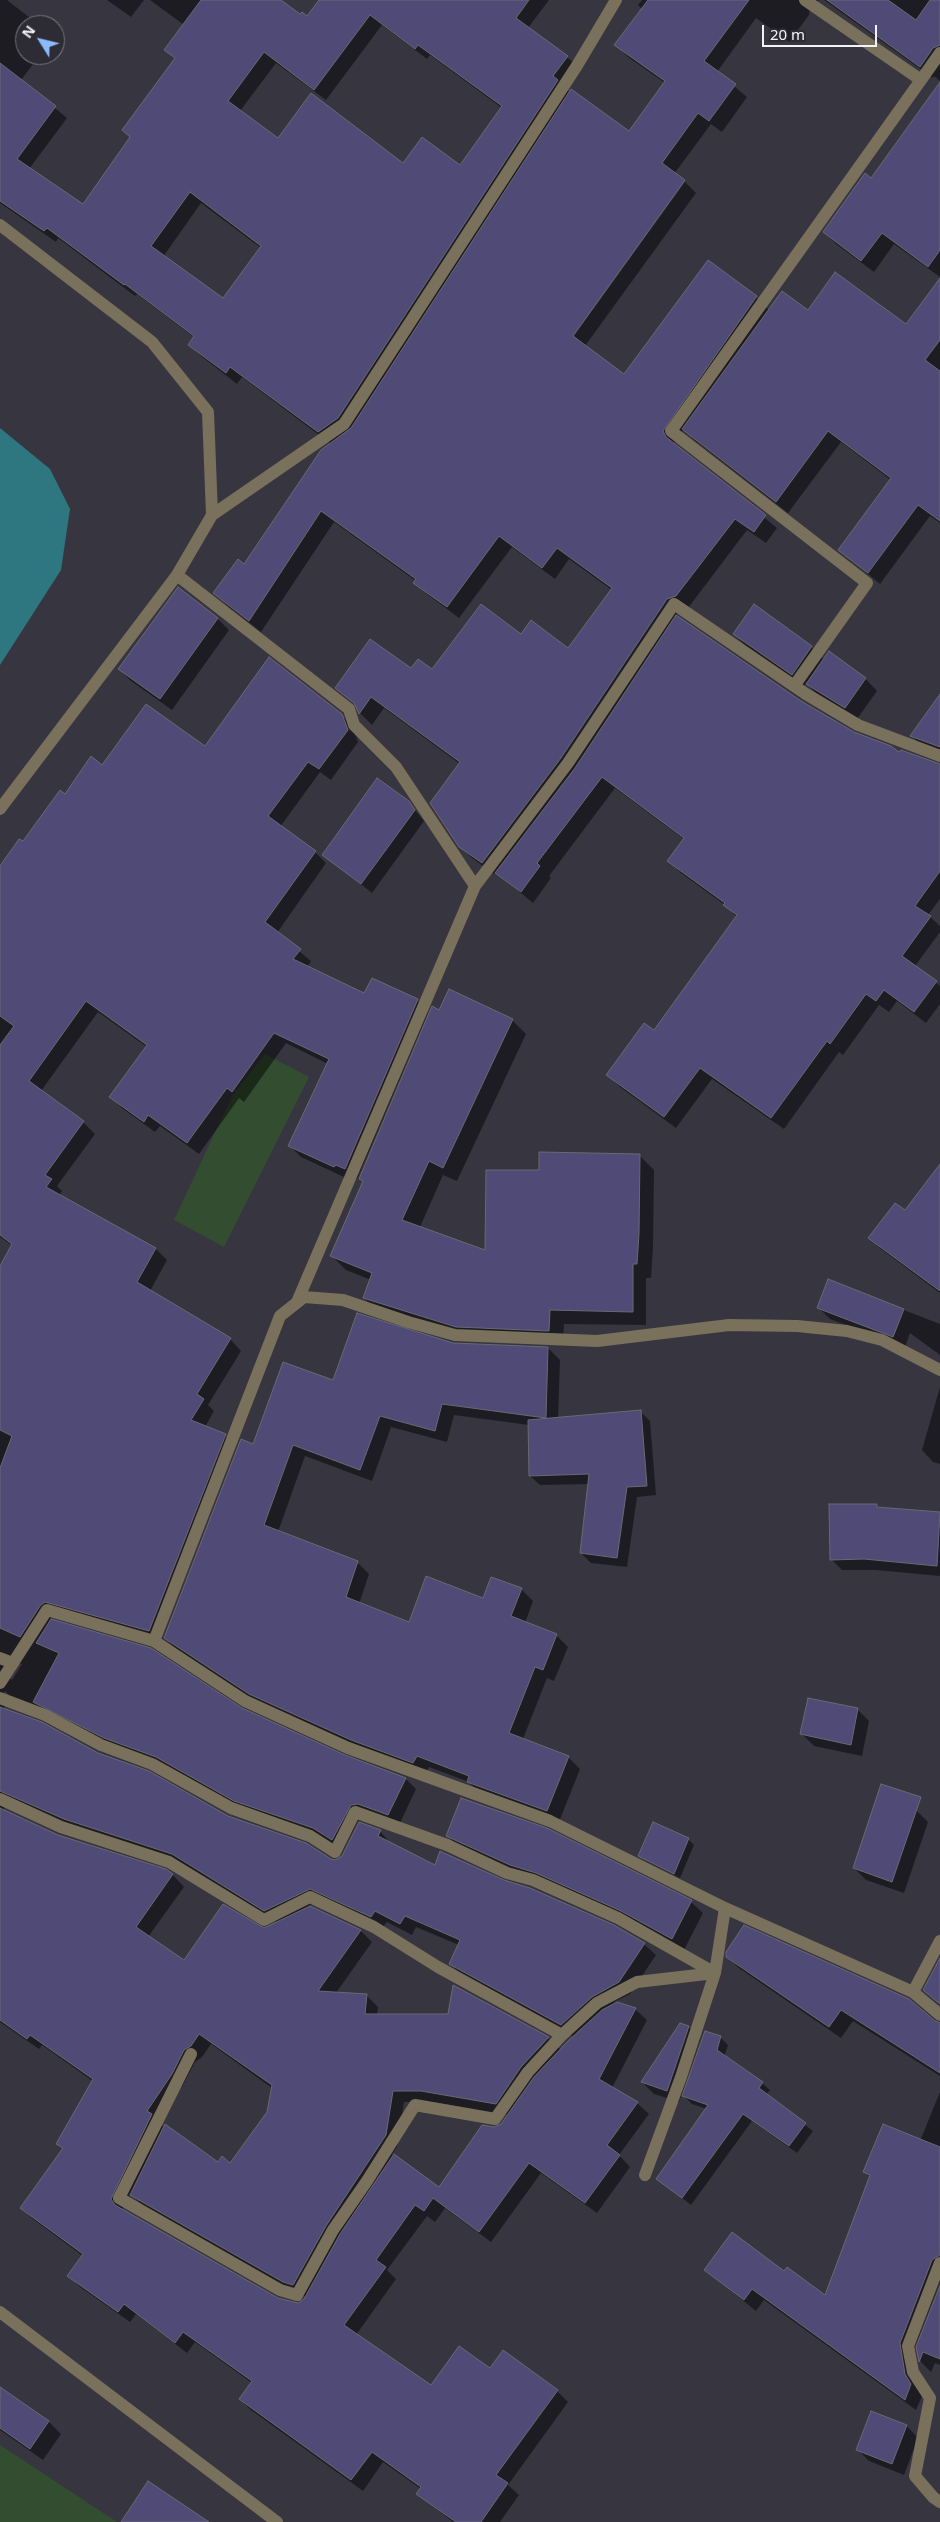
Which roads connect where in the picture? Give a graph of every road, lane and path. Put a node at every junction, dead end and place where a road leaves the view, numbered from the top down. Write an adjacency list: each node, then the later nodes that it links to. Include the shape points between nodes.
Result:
1 (616, 0): 6 (street, via 573,72 344,424)
2 (805, 0): 4 (street)
3 (940, 53): 4 (street)
4 (921, 80): 8 (street, via 671,431 867,583)
5 (0, 225): 6 (street, via 152,342 208,412)
6 (212, 515): 7 (street)
7 (177, 575): 10 (street); 11 (street, via 348,709 354,725 396,767)
8 (794, 686): 9 (street, via 858,725); 11 (street, via 674,604 568,763)
9 (940, 756)
10 (0, 809)
11 (476, 886): 12 (street)
12 (297, 1302): 13 (street, via 304,1297 343,1300 455,1335 597,1341 729,1325 814,1327 882,1340); 14 (street, via 280,1316)
13 (940, 1370)
14 (154, 1641): 16 (street, via 47,1610); 20 (street, via 245,1701 348,1748 550,1820)
15 (0, 1658): 16 (street)
16 (13, 1663): 17 (street)
17 (0, 1683)
18 (0, 1698): 22 (street, via 45,1715 101,1745 152,1764 232,1808 310,1836 335,1852 355,1812 447,1845 618,1918)
19 (0, 1799): 25 (street, via 61,1827 169,1862 264,1920 310,1897 374,1927 438,1967)
20 (725, 1908): 22 (street); 23 (street)
21 (940, 1940): 23 (street)
22 (715, 1973): 25 (street, via 637,1982 598,2003); 27 (street)
23 (913, 1992): 24 (street)
24 (940, 2015)
25 (562, 2035): 26 (street, via 528,2072 495,2119 415,2105 333,2230 297,2295 280,2290 120,2198)
26 (191, 2054)
27 (645, 2175)
28 (940, 2262): 30 (street, via 908,2346 913,2372 930,2398 915,2476)
29 (0, 2312): 31 (street)
30 (940, 2502)
31 (276, 2522)

